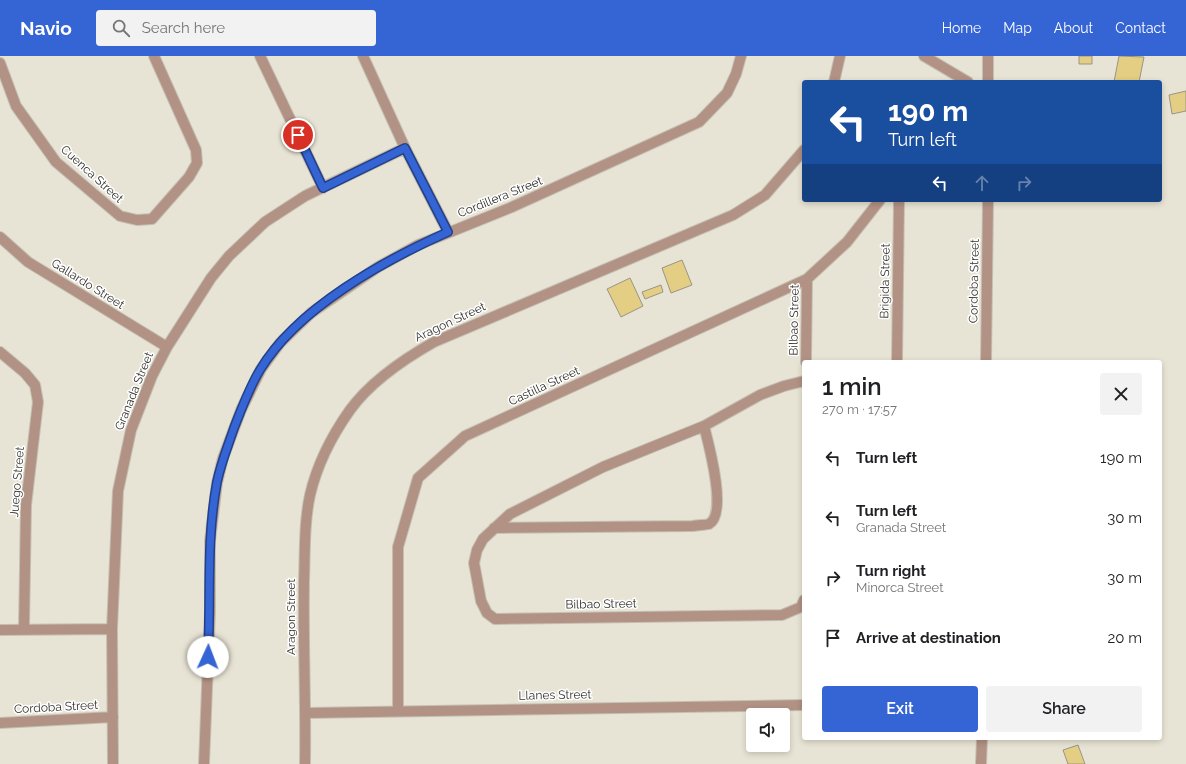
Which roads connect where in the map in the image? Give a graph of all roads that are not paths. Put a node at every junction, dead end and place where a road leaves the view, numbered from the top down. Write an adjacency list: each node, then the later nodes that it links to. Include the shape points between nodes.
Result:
1 (154, 56): 8 (street, Cuenca Street, via 196,150 197,163 189,177 152,219 138,220 120,216 56,162 16,106)
2 (260, 56): 14 (street)
3 (363, 56): 12 (street)
4 (741, 56): 18 (street, Cordillera Street, via 727,93 699,122 512,207)
5 (840, 56): 9 (street)
6 (924, 56): 10 (street)
7 (988, 56): 11 (street)
8 (0, 63)
9 (834, 80)
10 (965, 80)
11 (988, 80)
12 (405, 148): 14 (street, Granada Street); 18 (street)
13 (802, 152): 35 (street, Aragon Street, via 765,195 733,215 434,342 411,355 386,375 351,409 337,429 310,494 304,563)
14 (323, 188): 21 (street, Granada Street, via 265,222 229,256 202,290)
15 (878, 202): 20 (street, Castilla Street, via 847,242)
16 (899, 202): 24 (street, Brigida Street)
17 (988, 202): 25 (street, Cordoba Street)
18 (448, 232): 40 (street, Cordillera Street, via 378,267 311,313 280,343 250,388 223,458 217,483 210,541)
19 (0, 237): 21 (street, Gallardo Street, via 28,262)
20 (807, 278): 23 (street, Bilbao Street); 34 (street, Castilla Street, via 465,436 418,478 398,547)
21 (167, 347): 31 (street, Granada Street, via 131,430 121,473 116,515)
22 (0, 352): 30 (street, Juego Street, via 35,385 38,402 26,506)
23 (806, 360)
24 (897, 360)
25 (986, 360)
26 (802, 382): 27 (street, Bilbao Street, via 760,395)
27 (704, 426): 28 (street, Bilbao Street, via 603,467 510,514); 28 (street, via 715,469 714,518 709,524)
28 (494, 528): 29 (street, Bilbao Street, via 483,539 474,563 481,601 487,613 495,619 782,615 800,607)
29 (802, 604)
30 (24, 629): 31 (street); 32 (street)
31 (112, 629): 36 (street, Granada Street)
32 (0, 630)
33 (802, 705): 34 (street, Llanes Street)
34 (398, 710): 35 (street, Llanes Street)
35 (306, 713): 41 (street, Aragon Street)
36 (113, 718): 37 (street, Cordoba Street); 39 (street, Granada Street)
37 (0, 723)
38 (982, 740): 42 (street)
39 (113, 764)
40 (204, 764)
41 (305, 764)
42 (981, 764)

